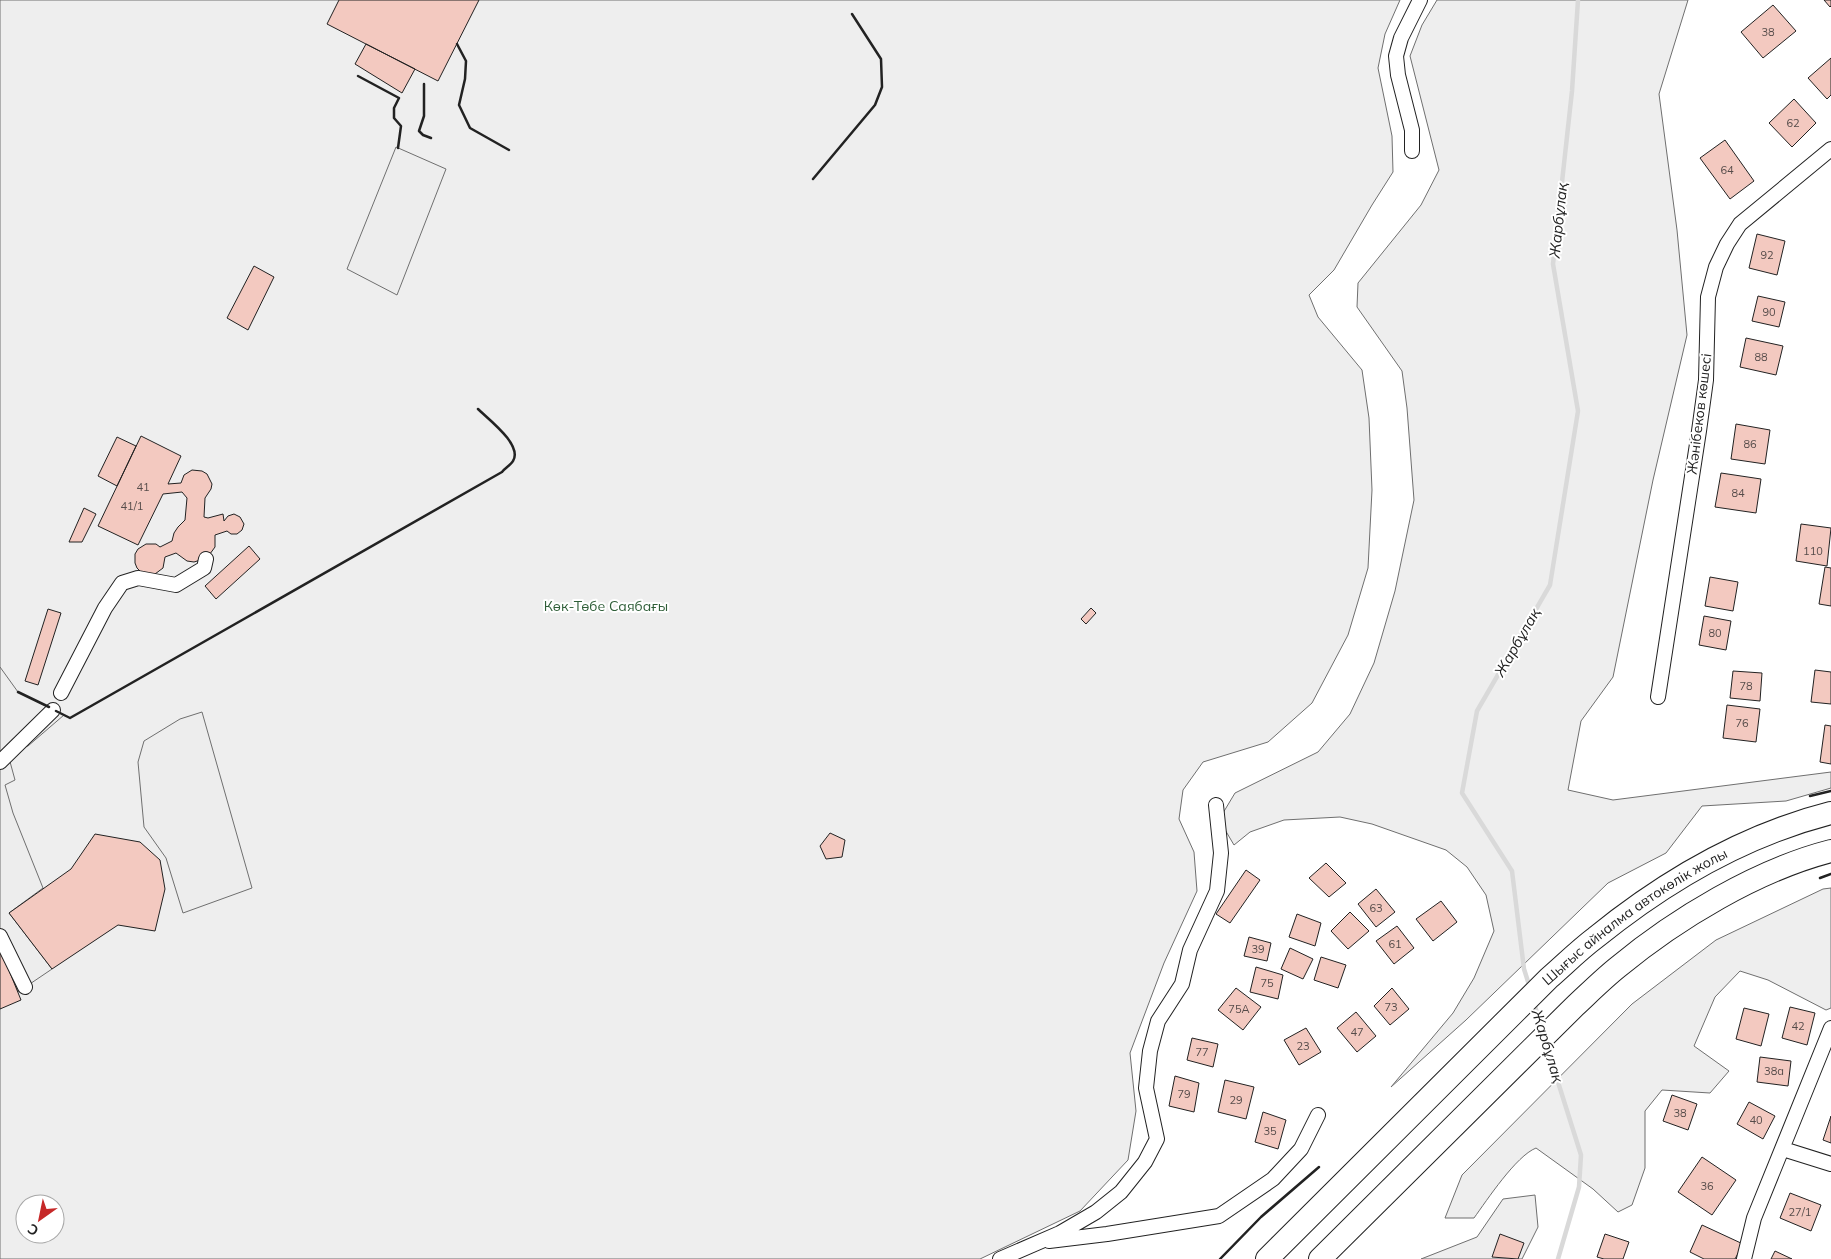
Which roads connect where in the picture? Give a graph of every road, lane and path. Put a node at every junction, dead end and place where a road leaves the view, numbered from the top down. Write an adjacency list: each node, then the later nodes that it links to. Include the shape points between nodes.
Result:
1 (1420, 0): 3 (street, via 1396,56 1412,130)
2 (1831, 149): 6 (street, Жәнібеков көшесі, via 1740,224 1716,268 1708,297 1706,380)
3 (1412, 151)
4 (206, 559): 5 (street, via 204,568 176,586 138,578 122,583 105,608)
5 (61, 693)
6 (1658, 697)
7 (53, 710): 8 (street)
8 (0, 762)
9 (1216, 805): 18 (street, via 1221,853 1217,891 1190,950 1182,984 1158,1021 1150,1051 1146,1088 1157,1140 1121,1192 1096,1212)
10 (1831, 813): 20 (main road, Шығыс айналма автокөлік жолы, via 1770,833 1723,854 1635,907 1594,938)
11 (1831, 851): 21 (main road, Шығыс айналма автокөлік жолы, via 1740,887 1657,937 1610,974)
12 (0, 936): 13 (street)
13 (26, 987)
14 (1831, 1028): 16 (street)
15 (1318, 1116): 18 (street, via 1302,1149 1273,1179 1219,1216)
16 (1783, 1149): 17 (street); 22 (street, via 1754,1218)
17 (1831, 1164)
18 (1040, 1242): 19 (street)
19 (1000, 1259)
20 (1266, 1259)
21 (1320, 1259)
22 (1744, 1259)

